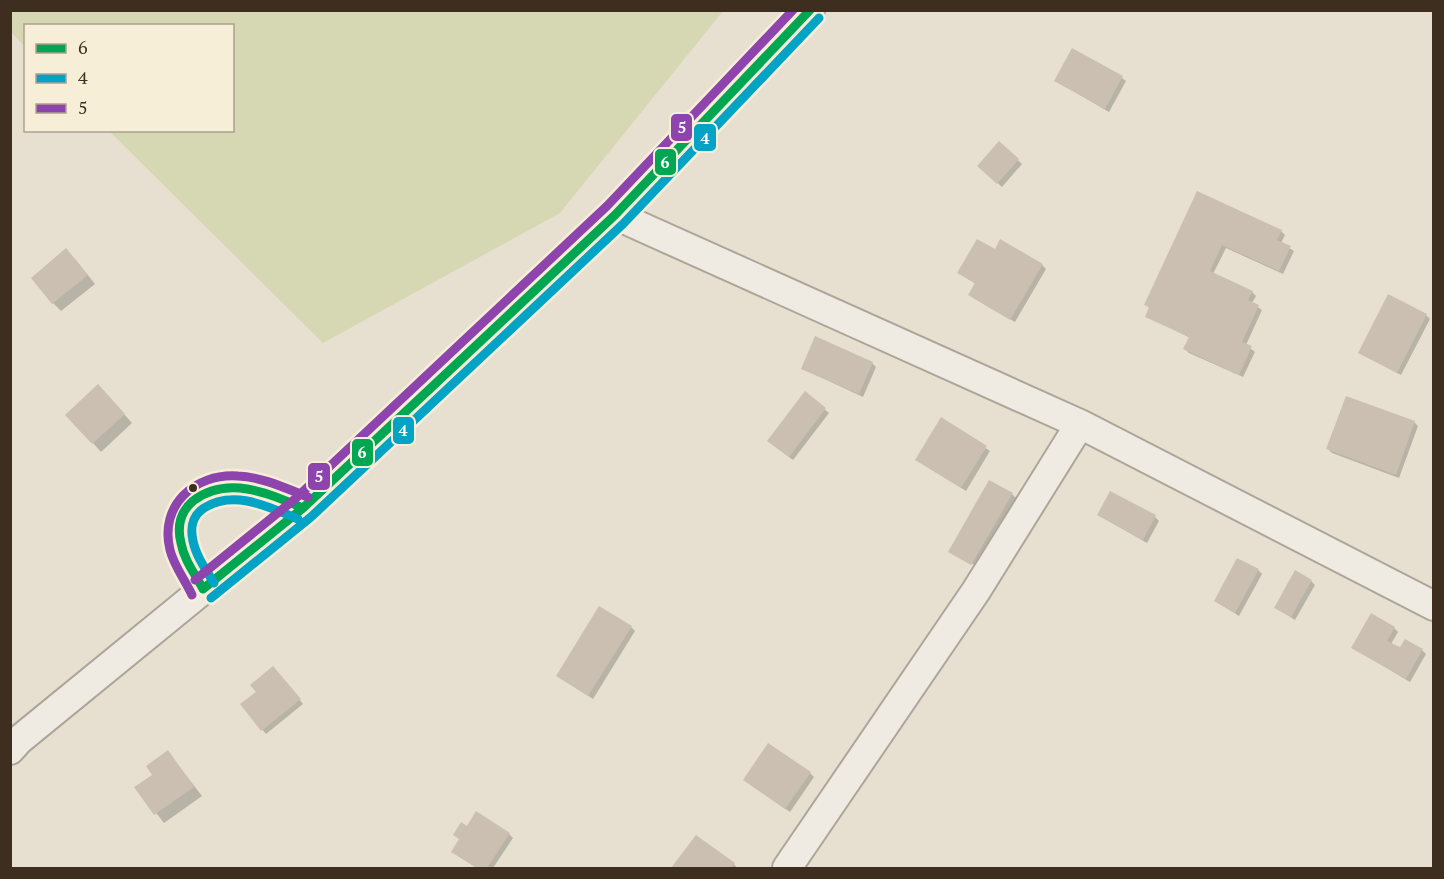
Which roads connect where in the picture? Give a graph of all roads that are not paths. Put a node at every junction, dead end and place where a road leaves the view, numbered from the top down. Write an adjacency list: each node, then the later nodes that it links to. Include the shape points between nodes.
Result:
1 (810, 10): 2 (street)
2 (615, 215): 3 (street); 4 (street)
3 (1080, 424): 6 (street); 8 (street, via 976,591)
4 (303, 508): 5 (street); 5 (street, via 264,492 226,485 188,505 178,523 182,546)
5 (203, 590): 7 (street)
6 (1434, 606)
7 (13, 744)
8 (787, 868)

